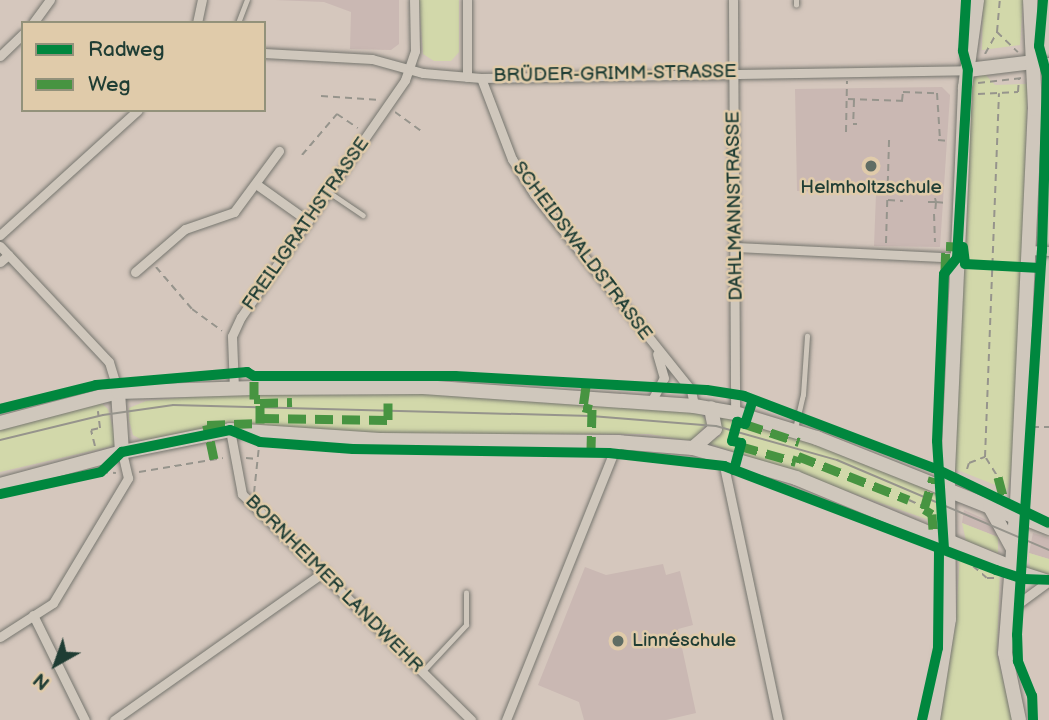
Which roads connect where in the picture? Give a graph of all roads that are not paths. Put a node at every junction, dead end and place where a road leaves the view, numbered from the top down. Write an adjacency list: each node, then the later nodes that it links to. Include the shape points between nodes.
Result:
1 (50, 0): 9 (street)
2 (202, 0): 10 (street)
3 (247, 0): 11 (lane)
4 (414, 0): 18 (street, via 415,51)
5 (467, 0): 21 (street)
6 (733, 0): 20 (street, DAHLMANNSTRASSE)
7 (977, 0): 13 (main road)
8 (1030, 0): 19 (main road)
9 (34, 21)
10 (197, 21)
11 (239, 21)
12 (21, 36): 15 (street)
13 (973, 47): 16 (main road, via 977,59); 23 (main road)
14 (266, 53): 18 (street, BRÜDER-GRIMM-STRASSE, via 372,59)
15 (0, 56)
16 (993, 61): 19 (main road); 23 (main road)
17 (1049, 62): 19 (street)
18 (410, 70): 21 (street, BRÜDER-GRIMM-STRASSE); 27 (street, FREILIGRATHSTRASSE)
19 (1029, 70): 33 (main road)
20 (733, 71): 22 (street, BRÜDER-GRIMM-STRASSE); 23 (street, BRÜDER-GRIMM-STRASSE, via 847,70); 32 (street, DAHLMANNSTRASSE)
21 (467, 77): 22 (street, BRÜDER-GRIMM-STRASSE)
22 (481, 78): 40 (street, SCHEIDSWALDSTRASSE, via 512,159 534,194)
23 (970, 79): 36 (main road)
24 (136, 112): 30 (street)
25 (279, 150): 26 (street)
26 (256, 184): 29 (street); 38 (street, via 227,217 185,229)
27 (329, 191): 28 (lane); 29 (street, FREILIGRATHSTRASSE)
28 (363, 215)
29 (308, 221): 41 (street, FREILIGRATHSTRASSE, via 232,336)
30 (0, 235)
31 (0, 246): 35 (street)
32 (736, 247): 36 (street); 46 (street, DAHLMANNSTRASSE)
33 (1029, 250): 34 (street); 59 (main road)
34 (1049, 251)
35 (8, 255): 37 (street); 42 (street, via 109,362)
36 (957, 258): 55 (main road)
37 (0, 262)
38 (135, 272)
39 (807, 336): 49 (lane, via 803,395)
40 (654, 346): 43 (street, SCHEIDSWALDSTRASSE, via 664,378); 44 (street, SCHEIDSWALDSTRASSE, via 691,390)
41 (234, 389): 42 (main road); 43 (main road, via 423,387)
42 (118, 392): 47 (main road); 52 (main road)
43 (651, 402): 44 (main road)
44 (694, 406): 45 (main road)
45 (711, 408): 46 (main road); 51 (main road, via 715,429)
46 (735, 413): 49 (main road)
47 (0, 423)
48 (230, 430): 50 (main road, via 407,440); 52 (main road); 63 (street, BORNHEIMER LANDWEHR, via 236,478 253,505)
49 (795, 430): 55 (main road)
50 (618, 442): 51 (main road); 74 (street)
51 (693, 447): 53 (main road)
52 (122, 452): 54 (main road); 68 (street, via 128,478 53,603)
53 (726, 455): 61 (main road, via 796,478); 75 (street, via 724,466)
54 (0, 485)
55 (948, 487): 56 (main road); 58 (main road)
56 (974, 499): 57 (main road); 58 (main road)
57 (989, 505): 59 (main road); 62 (main road)
58 (949, 517): 61 (main road)
59 (1016, 517): 60 (street); 62 (main road)
60 (1049, 530)
61 (950, 546): 64 (main road); 76 (main road, via 947,649)
62 (1013, 548): 64 (main road)
63 (324, 572): 70 (street, BORNHEIMER LANDWEHR); 72 (street)
64 (1008, 574): 65 (street); 67 (main road)
65 (1049, 580): 67 (street)
66 (466, 593): 70 (lane, via 466,625)
67 (1006, 612): 77 (main road, via 1004,653)
68 (33, 615): 69 (street); 71 (street)
69 (0, 637)
70 (423, 672): 73 (street, BORNHEIMER LANDWEHR)
71 (85, 720)
72 (114, 720)
73 (471, 720)
74 (506, 720)
75 (778, 720)
76 (933, 720)
77 (1019, 720)

